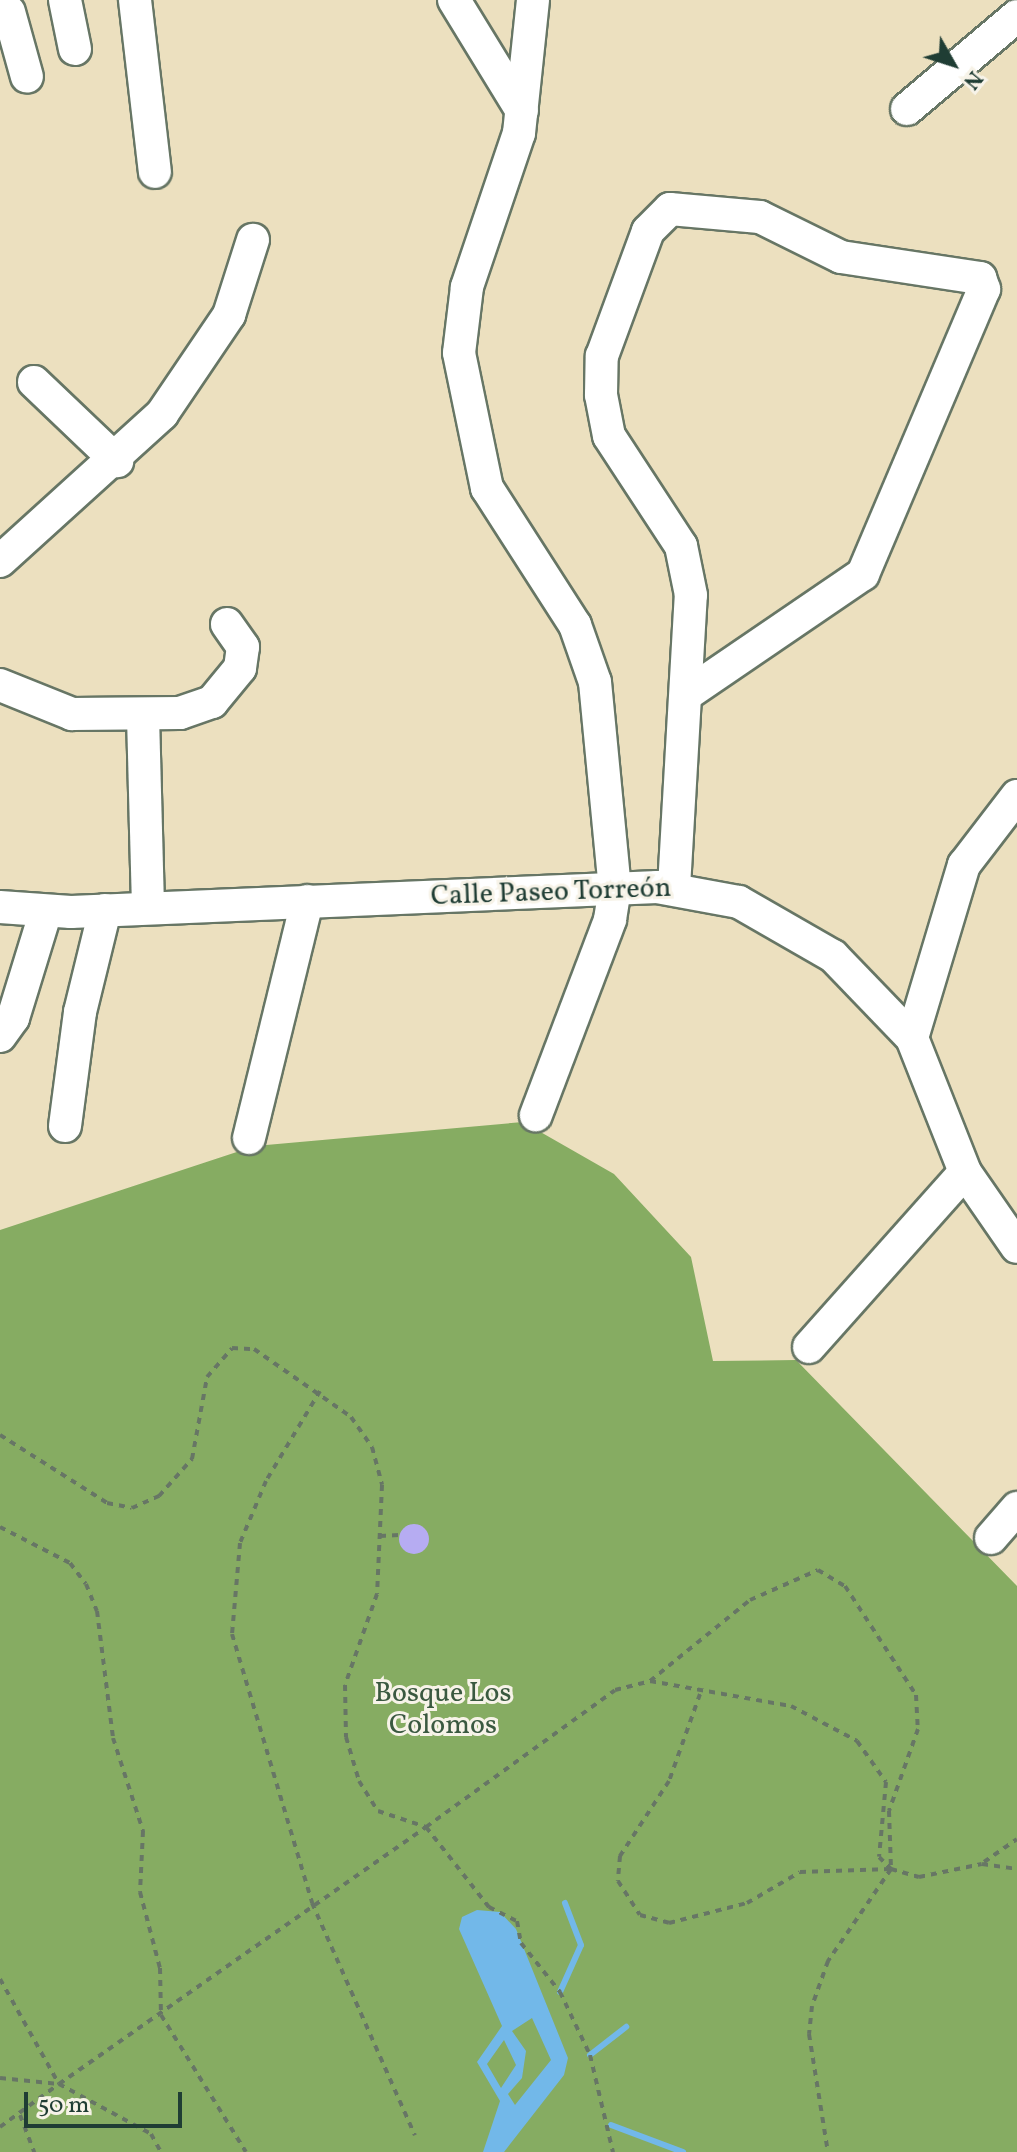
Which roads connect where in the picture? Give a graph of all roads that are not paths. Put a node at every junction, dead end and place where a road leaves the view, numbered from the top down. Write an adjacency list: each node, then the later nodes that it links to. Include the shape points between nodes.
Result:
1 (65, 0): 7 (street)
2 (135, 0): 11 (street)
3 (454, 0): 10 (street)
4 (533, 0): 10 (street)
5 (12, 10): 8 (street)
6 (1017, 16): 9 (street)
7 (75, 49)
8 (27, 77)
9 (907, 109)
10 (522, 111): 22 (street, via 459,323 464,401 500,516 585,650 601,716)
11 (155, 172)
12 (253, 240): 14 (street, via 247,274 204,358)
13 (34, 382): 14 (street)
14 (123, 454): 15 (street)
15 (0, 561)
16 (227, 624): 19 (street, via 239,634 243,656 221,694 197,708)
17 (0, 685): 19 (street, via 72,714)
18 (690, 692): 18 (street, via 863,574 984,289 980,278 853,261 760,217 658,214 602,356 601,395 609,436 681,546 691,595); 21 (street, via 675,775)
19 (143, 716): 25 (street)
20 (1017, 796): 29 (street, via 964,865)
21 (674, 887): 22 (street, Calle Paseo Torreón); 29 (street, Calle Paseo Torreón, via 739,902 817,944 863,981)
22 (615, 888): 23 (street, Calle Paseo Torreón); 30 (street, via 610,920)
23 (307, 901): 25 (street, Calle Paseo Torreón); 32 (street)
24 (0, 907): 27 (street, Calle Paseo Torreón)
25 (148, 908): 26 (street, Calle Paseo Torreón)
26 (105, 910): 27 (street, Calle Paseo Torreón); 31 (street, via 80,1012)
27 (46, 911): 28 (street, via 18,1004)
28 (0, 1036)
29 (912, 1038): 33 (street, Calle Paseo Torreón)
30 (536, 1115)
31 (65, 1126)
32 (249, 1138)
33 (965, 1172): 34 (street, Calle Paseo Torreón); 35 (street)
34 (1017, 1247)
35 (809, 1347)
36 (1017, 1508): 37 (street)
37 (991, 1538)

